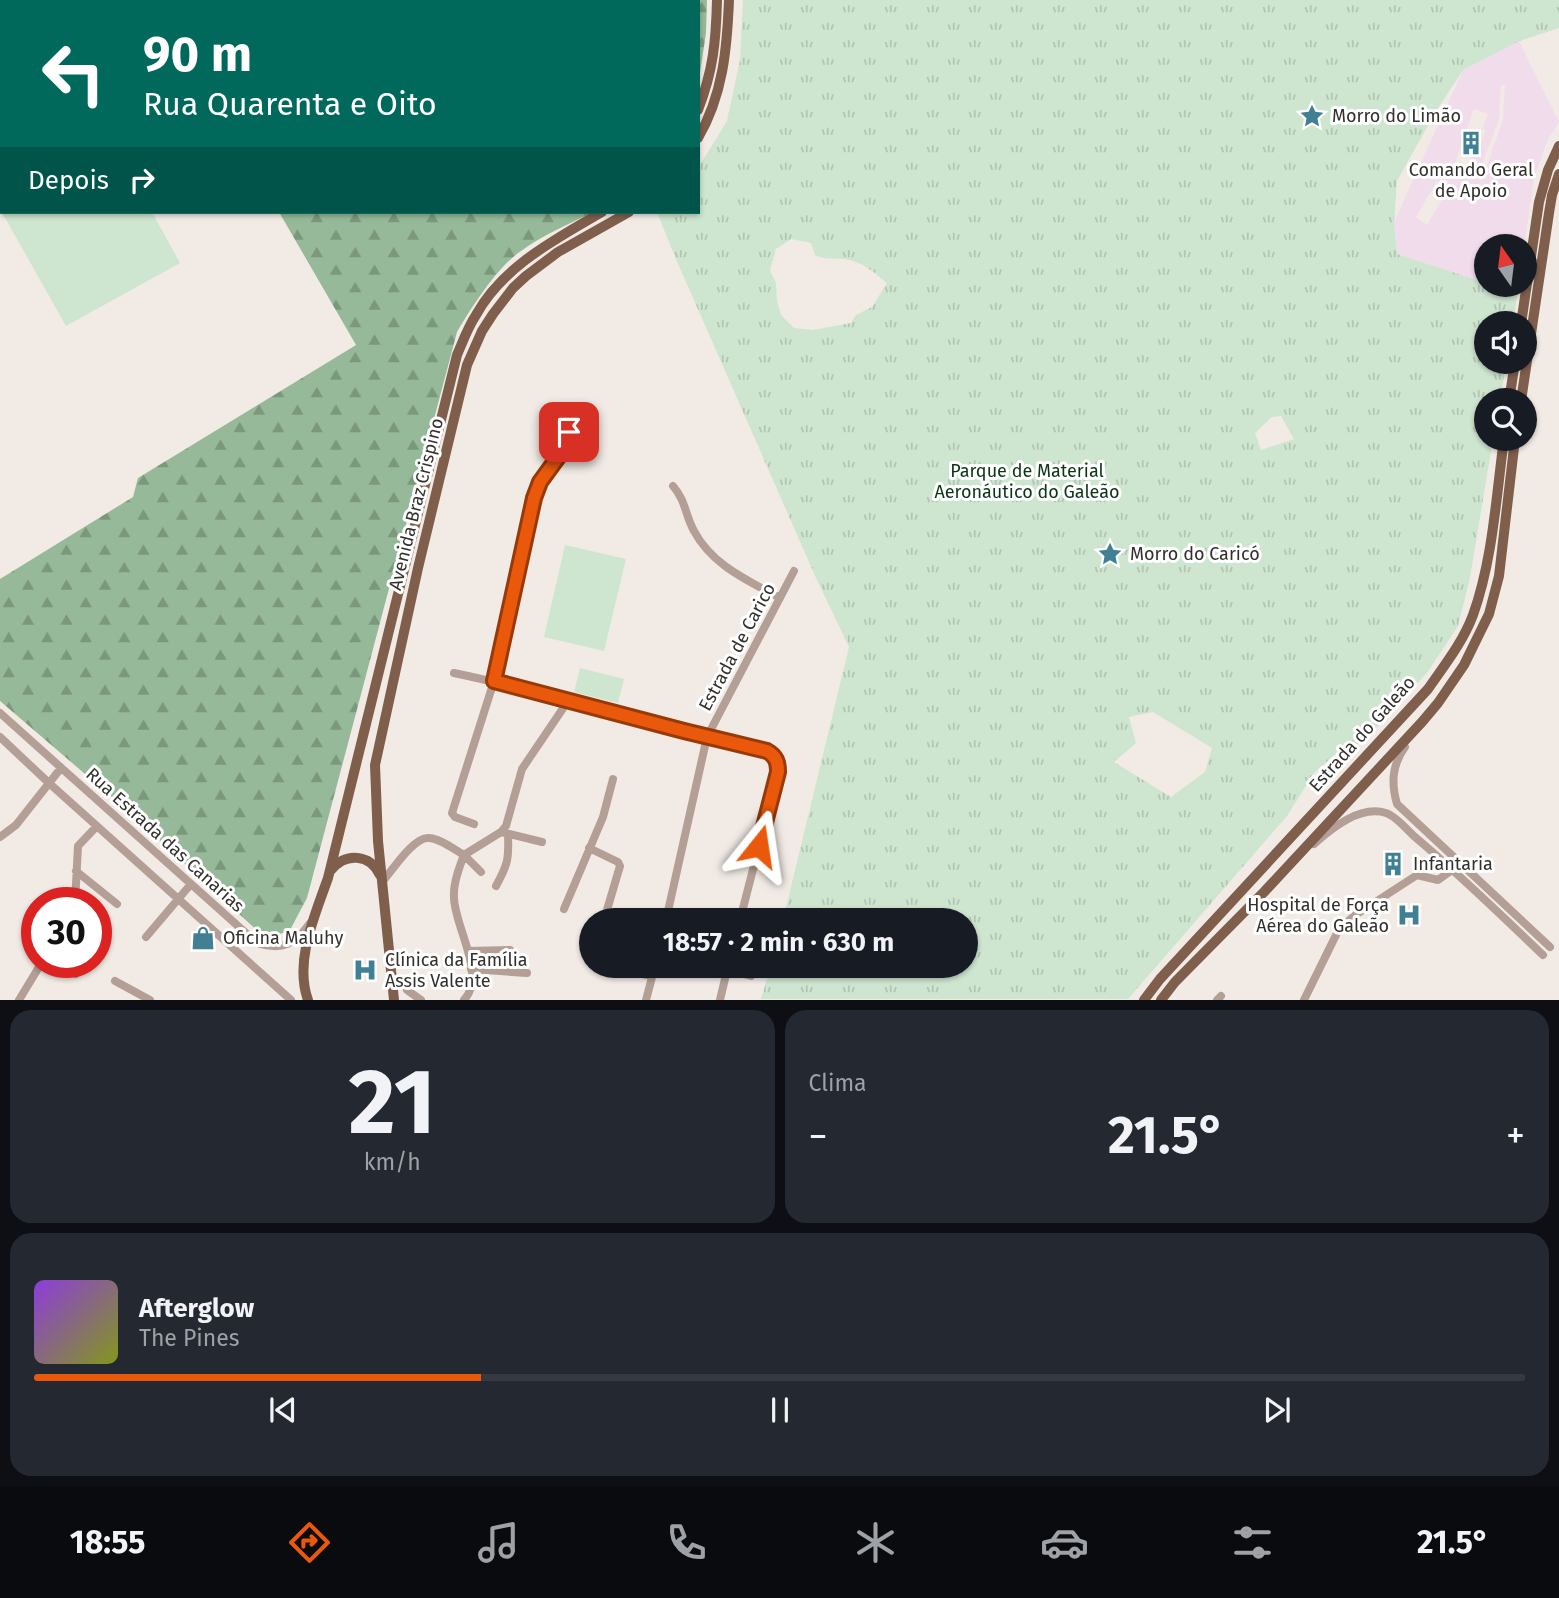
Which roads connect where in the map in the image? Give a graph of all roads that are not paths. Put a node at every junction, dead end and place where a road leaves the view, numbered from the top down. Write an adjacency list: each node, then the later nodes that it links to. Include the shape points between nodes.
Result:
1 (717, 0): 3 (main road, via 712,67)
2 (729, 0): 4 (main road, via 722,78)
3 (700, 104)
4 (700, 134)
5 (1559, 146): 9 (main road, via 1539,202)
6 (1559, 174): 10 (main road)
7 (598, 214): 40 (main road, Avenida Braz Crispino, via 520,264 477,312 457,355)
8 (625, 214): 41 (main road, Avenida Braz Crispino, via 526,276 482,331 467,365 375,765)
9 (1523, 311)
10 (1523, 388)
11 (571, 416): 18 (street, via 564,449 534,498)
12 (1502, 451): 74 (main road, Estrada do Galeão, via 1484,575 1473,615 1457,645 1428,689)
13 (1515, 451): 21 (main road, Estrada do Galeão, via 1499,576 1489,614 1464,665)
14 (673, 486): 16 (street, via 710,555)
15 (794, 571): 16 (street, Estrada de Carico)
16 (780, 598): 23 (street, Estrada de Carico)
17 (454, 673): 18 (street)
18 (494, 681): 19 (street); 30 (street, via 452,813)
19 (568, 701): 23 (street); 32 (street, via 522,769)
20 (0, 713): 22 (street, Rua Estrada das Canarias)
21 (1422, 722): 45 (main road, Estrada do Galeão); 54 (street, via 1394,769 1398,804)
22 (15, 727): 24 (street, via 14,737); 25 (street, Rua Estrada das Canarias)
23 (707, 737): 49 (street, Estrada de Carico); 50 (street, via 767,751 778,766)
24 (1, 738): 28 (street, Rua Estrada das Canarias)
25 (61, 768): 27 (street, Rua Estrada das Canarias); 28 (street)
26 (613, 779): 35 (street)
27 (77, 782): 29 (street); 42 (street, Rua Estrada das Canarias)
28 (50, 784): 29 (street, Rua Estrada das Canarias); 33 (street)
29 (66, 798): 31 (street, Rua Estrada das Canarias)
30 (474, 824)
31 (97, 826): 38 (street, via 78,846); 46 (street, Rua Estrada das Canarias)
32 (504, 833): 34 (street); 36 (street); 43 (street, via 510,849)
33 (0, 838)
34 (542, 842)
35 (589, 848): 48 (street, via 620,866); 51 (street)
36 (464, 855): 39 (street); 41 (street, via 434,839 422,838); 56 (street, via 454,899)
37 (1452, 870): 45 (street, via 1388,813 1375,812 1346,820); 57 (street); 76 (street, via 1438,880 1417,876 1339,929)
38 (76, 871): 44 (street); 47 (street)
39 (481, 872)
40 (328, 878): 41 (main road, via 340,861 354,857 374,865); 52 (main road, Avenida Braz Crispino)
41 (382, 880): 69 (main road, Avenida Braz Crispino)
42 (191, 884): 46 (street); 52 (street, Rua Estrada das Canarias, via 257,943 270,947 300,936)
43 (496, 886)
44 (76, 887)
45 (1264, 892): 75 (main road, Estrada do Galeão)
46 (178, 899): 53 (street); 67 (street, Rua Estrada das Canarias)
47 (117, 904)
48 (608, 908)
49 (669, 908)
50 (743, 908)
51 (564, 909)
52 (314, 918): 68 (main road, Avenida Braz Crispino, via 304,962)
53 (146, 937)
54 (1550, 947)
55 (510, 950): 56 (street)
56 (468, 951): 58 (street)
57 (1543, 955)
58 (471, 969): 59 (street); 71 (street, via 473,980)
59 (527, 973)
60 (32, 978): 65 (street)
61 (651, 978): 72 (street)
62 (725, 978): 73 (street)
63 (115, 981): 66 (street)
64 (407, 990): 70 (street)
65 (19, 999)
66 (150, 999)
67 (291, 999)
68 (308, 999)
69 (394, 999)
70 (421, 999)
71 (464, 999)
72 (646, 999)
73 (720, 999)
74 (1144, 999)
75 (1161, 999)
76 (1304, 999)

